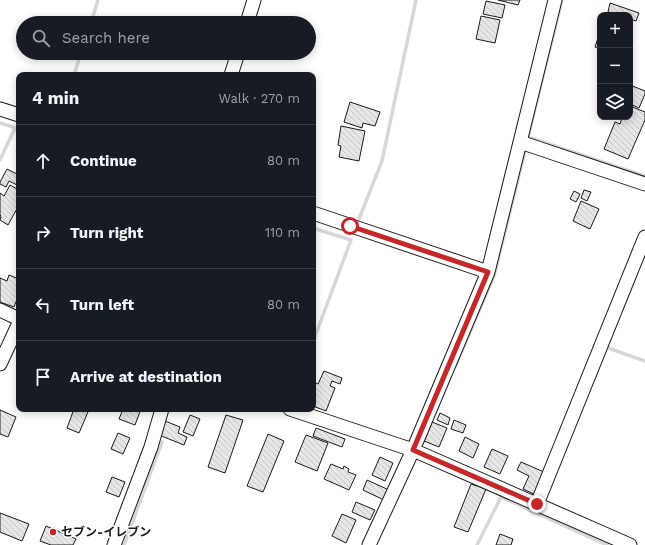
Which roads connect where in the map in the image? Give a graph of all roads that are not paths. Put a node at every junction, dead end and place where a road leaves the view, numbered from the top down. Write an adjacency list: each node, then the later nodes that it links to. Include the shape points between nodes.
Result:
1 (254, 0): 3 (street)
2 (554, 0): 8 (street)
3 (249, 16)
4 (236, 60): 5 (street)
5 (232, 72)
6 (0, 108): 7 (street)
7 (16, 114)
8 (524, 143): 9 (street); 12 (street)
9 (645, 184)
10 (316, 214): 12 (street)
11 (645, 237): 20 (street)
12 (488, 272): 19 (street)
13 (0, 310): 14 (street)
14 (16, 318)
15 (16, 329): 16 (street)
16 (0, 364)
17 (161, 412): 21 (street, via 151,447)
18 (299, 412): 19 (street)
19 (413, 450): 20 (street); 22 (street)
20 (537, 504): 23 (street)
21 (114, 545)
22 (369, 545)
23 (630, 545)

